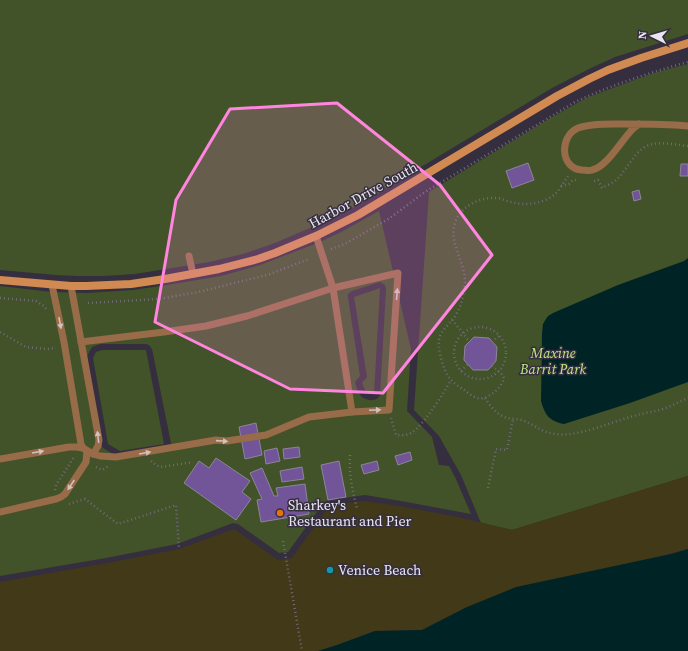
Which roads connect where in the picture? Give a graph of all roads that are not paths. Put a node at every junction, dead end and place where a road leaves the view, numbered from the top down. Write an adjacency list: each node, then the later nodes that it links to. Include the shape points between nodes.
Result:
1 (688, 43): 4 (street, Harbor Drive South, via 588,79 358,216)
2 (639, 124): 2 (lane, via 592,125 579,128 568,136 565,156 574,168 591,171 601,166); 3 (lane)
3 (688, 126)
4 (316, 236): 6 (street, Harbor Drive South, via 258,259); 10 (lane)
5 (190, 256): 6 (lane)
6 (193, 274): 9 (street, Harbor Drive South, via 131,284)
7 (0, 280): 8 (street, Harbor Drive South)
8 (52, 285): 9 (street, Harbor Drive South); 13 (lane, one-way to 13, via 81,444)
9 (71, 286): 11 (lane)
10 (333, 288): 11 (lane, via 247,316 206,326); 12 (lane); 12 (lane, one-way to 10, via 389,410 398,273)
11 (81, 342): 13 (lane, one-way to 11, via 98,446 99,440)
12 (352, 412): 13 (lane, one-way to 12, via 100,456 116,457 216,440 227,442 266,435 309,417)
13 (87, 451): 14 (lane, one-way to 13, via 77,446); 15 (lane, one-way to 15, via 86,462 61,498)
14 (0, 459)
15 (0, 512)

